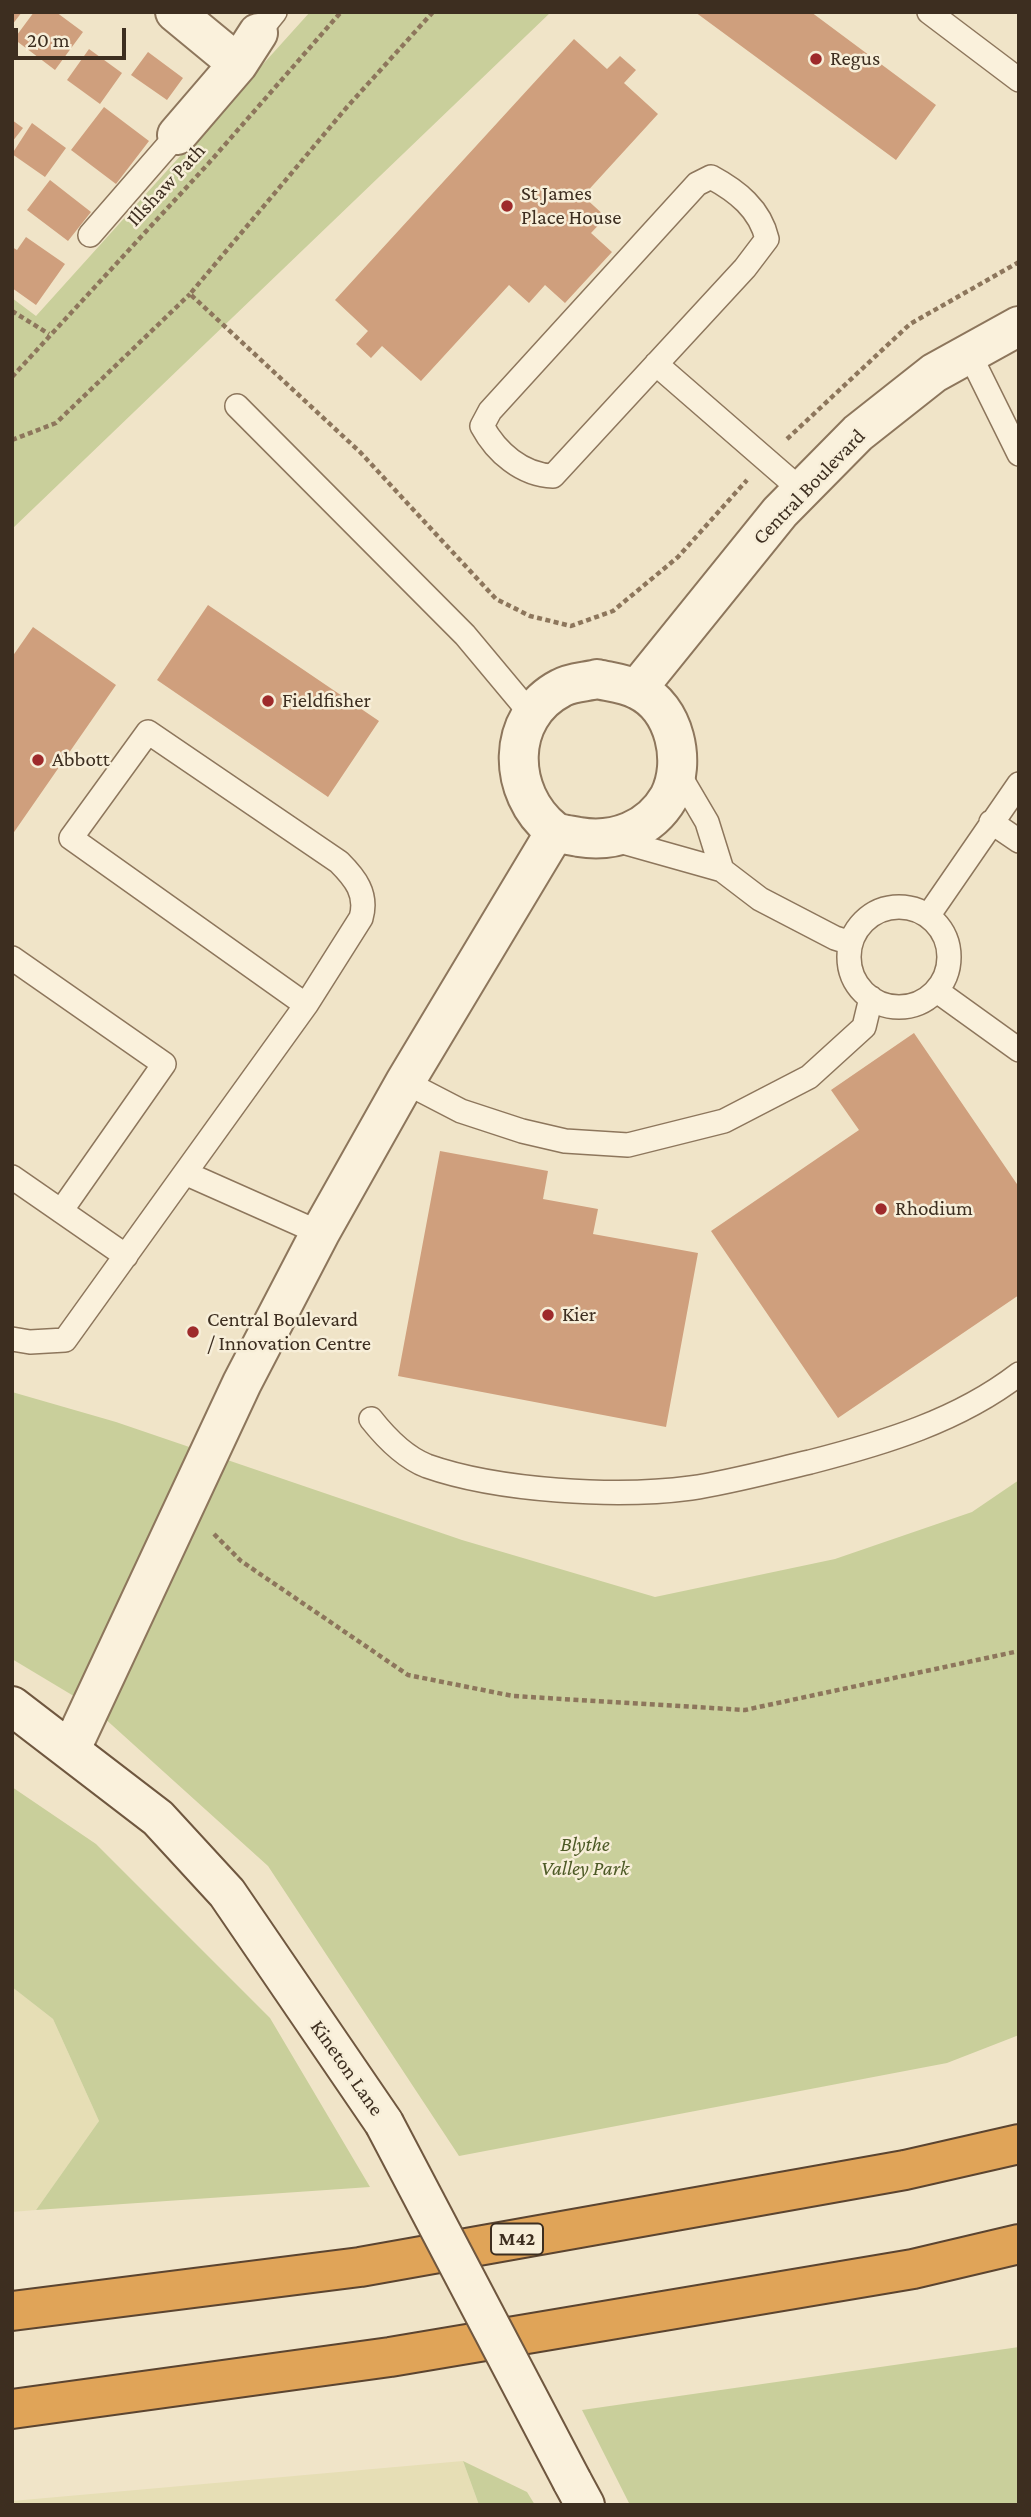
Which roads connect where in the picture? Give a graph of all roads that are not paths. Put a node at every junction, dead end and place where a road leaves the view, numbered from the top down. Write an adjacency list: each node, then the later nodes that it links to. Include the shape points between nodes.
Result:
1 (175, 12): 3 (street)
2 (929, 12): 4 (lane)
3 (257, 36): 5 (street)
4 (1019, 80)
5 (177, 135): 6 (lane)
6 (90, 235)
7 (1019, 326): 8 (street, Central Boulevard)
8 (969, 353): 11 (lane); 12 (street, Central Boulevard, via 934,373 858,433)
9 (656, 364): 9 (lane, via 767,239 755,211 711,177 697,184 502,397 482,426 491,442 523,469 553,476); 12 (lane)
10 (237, 406): 14 (lane, via 465,635)
11 (1019, 454)
12 (801, 490): 13 (street, Central Boulevard)
13 (637, 689): 14 (street, via 597,679 561,687); 15 (street, via 654,700 666,716 674,735)
14 (531, 714): 18 (street, via 519,739 519,778 531,804)
15 (677, 771): 19 (street, via 669,796 654,817); 21 (lane, via 707,822)
16 (1019, 784): 17 (lane)
17 (991, 822): 20 (lane); 22 (lane)
18 (555, 832): 19 (street); 29 (street)
19 (611, 839): 21 (lane)
20 (1019, 841)
21 (722, 870): 23 (lane, via 760,898)
22 (928, 916): 23 (lane, via 914,909 884,909 860,926); 25 (lane, via 947,942 949,964)
23 (851, 943): 26 (lane, via 852,973)
24 (12, 958): 32 (lane, via 163,1064)
25 (937, 991): 26 (lane, via 906,1007); 28 (lane)
26 (871, 998): 29 (lane, via 864,1027 809,1077 724,1121 628,1145 565,1141 522,1130 461,1111)
27 (306, 1004): 27 (lane, via 361,918 361,888 339,862 148,732 71,838); 30 (lane)
28 (1019, 1050)
29 (405, 1082): 33 (street)
30 (185, 1173): 33 (lane); 34 (lane)
31 (12, 1177): 32 (lane)
32 (61, 1211): 34 (lane)
33 (320, 1233): 39 (street, via 242,1383)
34 (126, 1256): 35 (lane, via 65,1340)
35 (12, 1339)
36 (1019, 1374): 37 (lane, via 995,1392 924,1428 865,1448 691,1488 633,1492 533,1487 482,1478 426,1465 389,1442)
37 (371, 1419)
38 (12, 1706): 39 (street, Kineton Lane)
39 (71, 1749): 44 (street, Kineton Lane, bridge, via 158,1818 227,1894 384,2123)
40 (1019, 2144): 42 (highway, M42, via 905,2170 360,2267)
41 (1019, 2244): 43 (highway, via 914,2269 390,2357)
42 (12, 2311)
43 (12, 2409)
44 (578, 2493)

